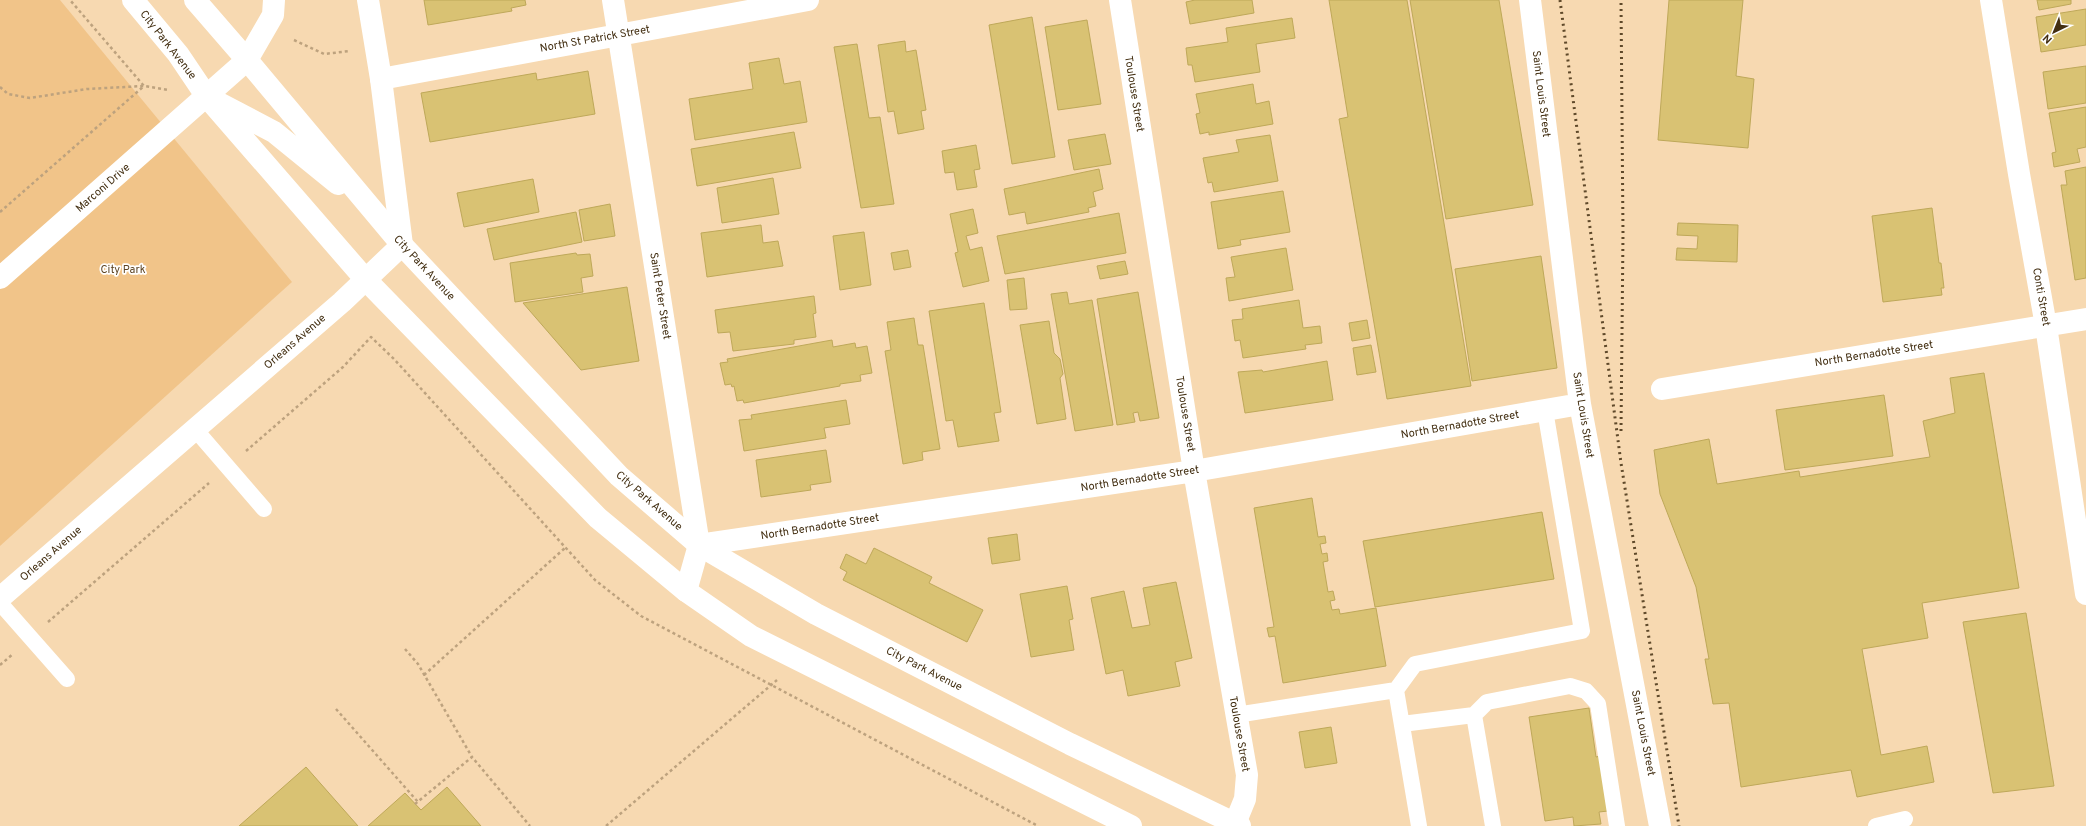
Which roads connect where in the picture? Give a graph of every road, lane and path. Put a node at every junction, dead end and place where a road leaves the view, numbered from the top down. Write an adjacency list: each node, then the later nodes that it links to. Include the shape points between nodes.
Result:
1 (70, 0): 17 (path)
2 (133, 0): 18 (street, City Park Avenue, via 178,54)
3 (195, 0): 14 (street, City Park Avenue)
4 (274, 0): 14 (street, via 273,15)
5 (368, 0): 15 (street)
6 (613, 0): 11 (street, Saint Peter Street)
7 (808, 0): 11 (street, North St Patrick Street)
8 (1120, 0): 31 (street, Toulouse Street)
9 (1530, 0): 27 (street, Saint Louis Street)
10 (1991, 0): 25 (street, Conti Street)
11 (618, 34): 15 (street, North St Patrick Street); 33 (street, Saint Peter Street)
12 (294, 40): 13 (path, via 324,54)
13 (350, 51)
14 (248, 60): 18 (street); 20 (street, City Park Avenue)
15 (381, 79): 21 (street)
16 (0, 86): 17 (path, via 8,94 30,98 87,89)
17 (144, 86): 18 (path); 19 (path)
18 (206, 97): 20 (street, via 274,132); 22 (street, Marconi Drive); 23 (street, City Park Avenue)
19 (0, 212)
20 (378, 216): 21 (street, City Park Avenue)
21 (402, 245): 23 (street, Orleans Avenue); 33 (street, City Park Avenue, via 619,476)
22 (0, 278)
23 (366, 280): 29 (street, Orleans Avenue); 35 (street, City Park Avenue, via 598,518)
24 (2086, 319): 25 (street, North Bernadotte Street)
25 (2046, 326): 26 (street, North Bernadotte Street); 36 (street, Conti Street)
26 (1662, 389)
27 (1580, 404): 28 (street, North Bernadotte Street); 61 (street, Saint Louis Street)
28 (1545, 410): 31 (street, North Bernadotte Street); 46 (lane, via 1582,631 1415,664)
29 (194, 428): 30 (lane); 37 (street, Orleans Avenue)
30 (228, 466): 32 (lane); 34 (path, via 343,367 371,337); 39 (path)
31 (1194, 471): 33 (street, North Bernadotte Street); 48 (street, Toulouse Street)
32 (264, 508)
33 (699, 545): 35 (street, Saint Peter Street); 53 (street, City Park Avenue, via 816,614 1070,744)
34 (566, 547): 43 (path); 45 (path, via 596,580 631,610)
35 (686, 591): 41 (street, City Park Avenue, via 751,636)
36 (2086, 594)
37 (0, 598)
38 (0, 603): 39 (lane)
39 (31, 638): 42 (path); 44 (lane)
40 (405, 649): 43 (path)
41 (800, 661): 45 (path); 57 (street, City Park Avenue)
42 (0, 665)
43 (424, 675): 51 (path)
44 (66, 679)
45 (771, 686): 55 (path); 56 (path)
46 (1396, 690): 48 (lane); 50 (lane)
47 (336, 710): 51 (path, via 417,803)
48 (1236, 715): 53 (street, Toulouse Street, via 1247,775 1245,799)
49 (1474, 715): 50 (lane); 59 (lane); 60 (lane, via 1487,702 1570,686 1586,690 1598,704)
50 (1402, 724): 58 (lane)
51 (472, 757): 54 (path)
52 (1905, 819): 62 (lane)
53 (1236, 825)
54 (530, 826)
55 (606, 826)
56 (1038, 826)
57 (1131, 826)
58 (1419, 826)
59 (1493, 826)
60 (1617, 826)
61 (1660, 826)
62 (1876, 826)

